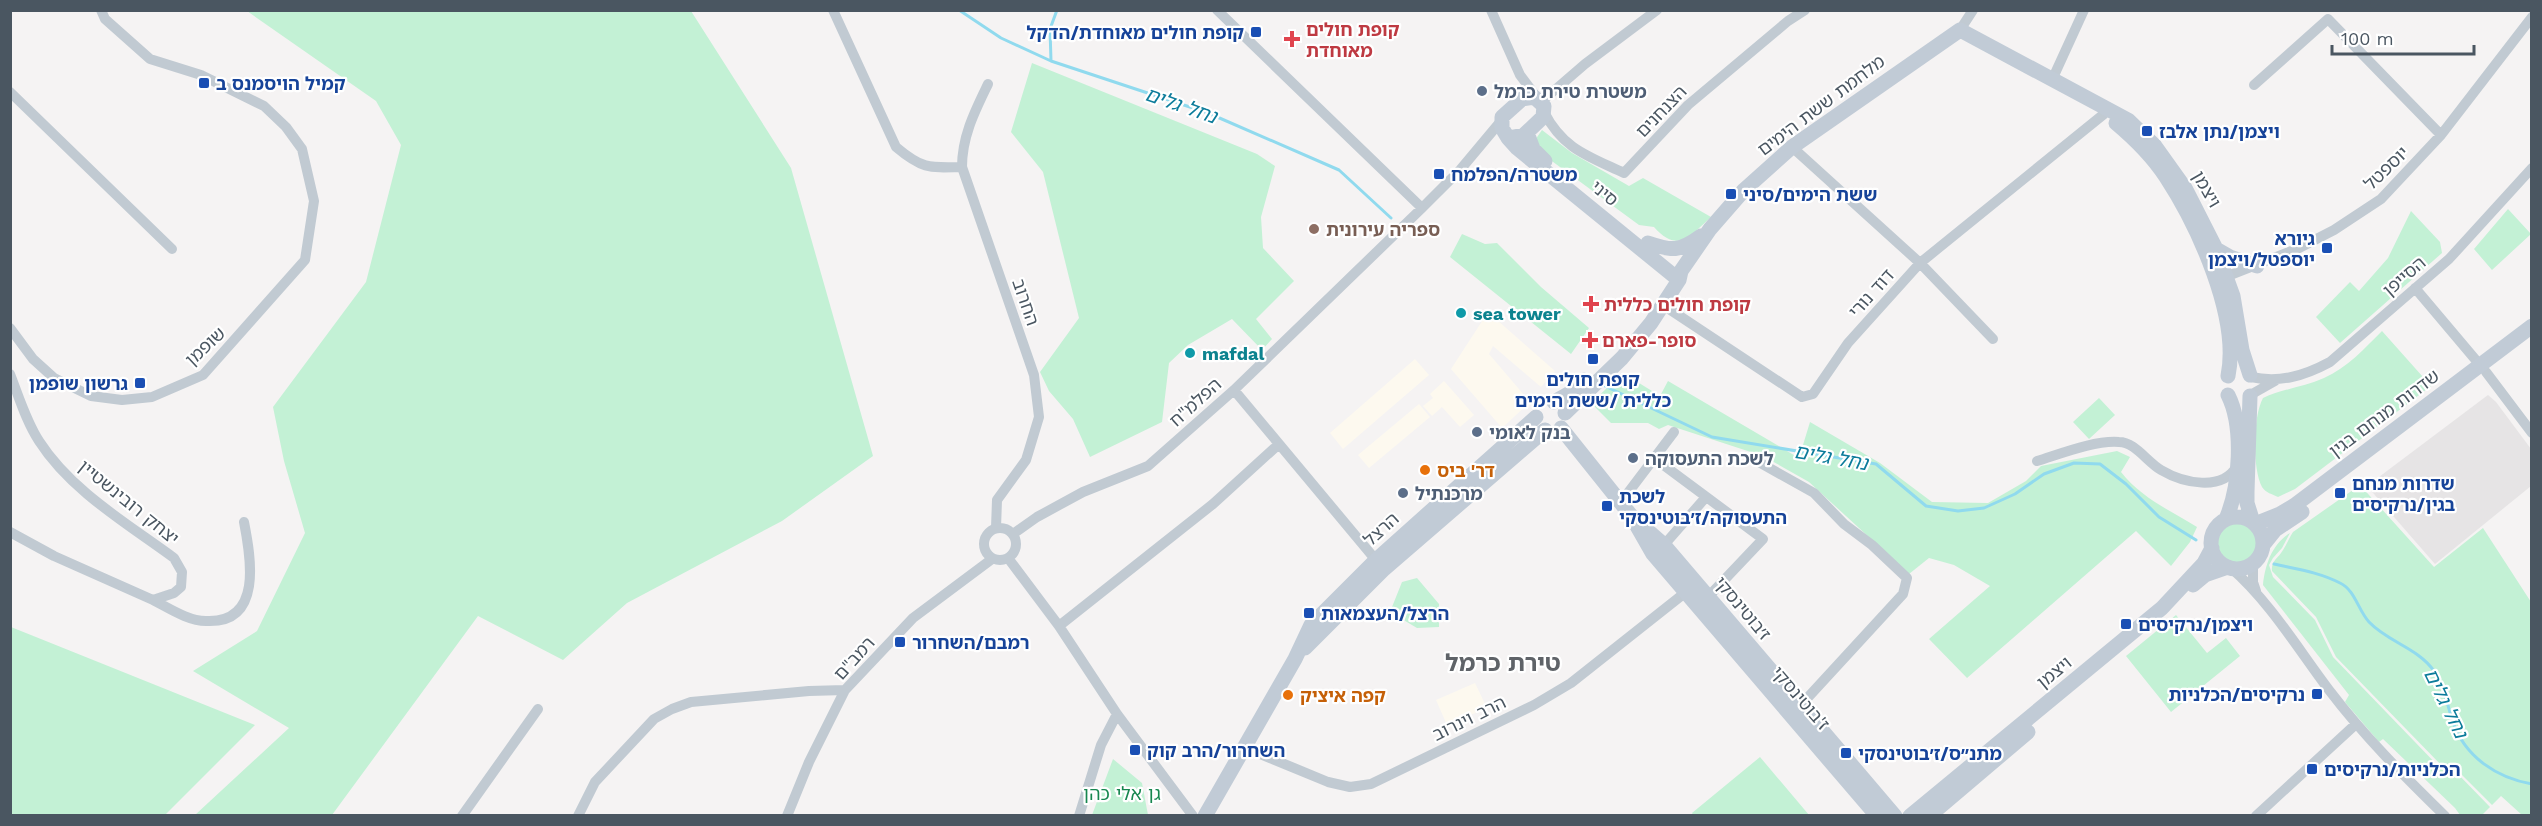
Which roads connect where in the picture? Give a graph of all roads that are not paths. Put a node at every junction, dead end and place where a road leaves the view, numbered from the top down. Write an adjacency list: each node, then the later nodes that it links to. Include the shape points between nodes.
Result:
1 (101, 10): 37 (street, שופמן, via 105,19 150,59 201,75 264,106 286,127 302,149 314,201 305,260 203,375 152,397 122,400 91,396 54,378 33,360)
2 (833, 10): 23 (street, via 896,147 915,163 935,168)
3 (1217, 10): 25 (street)
4 (1491, 10): 11 (street)
5 (1656, 10): 17 (street, via 1585,64)
6 (1805, 10): 17 (street, הצנחנים, via 1688,105 1624,173 1575,150 1553,130)
7 (1973, 10): 10 (street, מלחמת ששת הימים)
8 (2084, 10): 12 (street)
9 (2532, 17): 21 (street, יוספטל)
10 (1960, 30): 12 (street, ויצמן); 22 (street, מלחמת ששת הימים)
11 (1520, 75): 16 (street); 17 (street)
12 (2052, 80): 18 (street, ויצמן); 29 (street, ויצמן, via 2105,106 2140,129 2185,188)
13 (988, 84): 23 (street, החרוב, via 970,122 962,148)
14 (2254, 85): 21 (street, via 2328,19)
15 (10, 92): 28 (street)
16 (1522, 99): 17 (street, via 1528,97); 19 (street)
17 (1541, 104): 20 (street, via 1539,122)
18 (2104, 114): 30 (street, דוד נורי); 33 (street, ויצמן, via 2129,133 2166,177)
19 (1505, 131): 20 (street, via 1517,137); 25 (street, הפלמ"ח, via 1474,154); 32 (street, סיני, via 1517,148)
20 (1527, 133): 27 (street, סיני, via 1540,157)
21 (2441, 135): 31 (street, יוספטל, via 2381,199 2334,230)
22 (1792, 147): 26 (street, מלחמת ששת הימים, via 1744,190); 30 (street)
23 (962, 167): 69 (street, החרוב, via 1034,375 1039,417 1026,460 997,500)
24 (2532, 168): 34 (street, הסייפן, via 2449,259)
25 (1422, 208): 45 (street, הפלמ"ח)
26 (1710, 229): 27 (street, via 1681,249); 32 (street, מלחמת ששת הימים)
27 (1648, 243): 32 (street, סיני)
28 (172, 249)
29 (2216, 249): 31 (street); 33 (street, ויצמן)
30 (1920, 263): 35 (street, דוד נורי, via 1848,343 1813,394 1802,397); 39 (street)
31 (2257, 266): 33 (street, יוספטל)
32 (1677, 275): 35 (street, מלחמת ששת הימים); 48 (street, מלחמת ששת הימים, via 1617,349 1570,393)
33 (2221, 279): 42 (street, ויצמן, via 2230,338); 43 (street, ויצמן, via 2233,296 2242,350)
34 (2415, 288): 40 (street); 44 (street, הסייפן, via 2330,362)
35 (1663, 305): 49 (street, מלחמת ששת הימים, via 1636,342)
36 (2532, 326): 40 (street, שדרות מנחם בגין)
37 (10, 328)
38 (2532, 338): 40 (street, שדרות מנחם בגין)
39 (1993, 339)
40 (2483, 368): 54 (street); 64 (street, שדרות מנחם בגין); 73 (street, שדרות מנחם בגין, via 2275,530)
41 (10, 374): 83 (street, יצחק רובינשטיין, via 28,420 48,453 93,499 174,558 182,572 181,587)
42 (2228, 376): 43 (street, via 2239,370); 46 (street)
43 (2251, 376): 44 (street, הסייפן); 47 (street)
44 (2278, 380): 47 (street, הסייפן)
45 (1234, 390): 55 (street); 71 (street, הפלמ"ח, via 1148,466 1083,492)
46 (2228, 395): 47 (street, via 2236,400); 59 (street, via 2237,419)
47 (2251, 395): 61 (street)
48 (1554, 402): 49 (street); 50 (street, via 1541,405)
49 (1565, 413): 51 (street)
50 (1536, 417): 52 (street); 78 (street, הרצל)
51 (1561, 428): 52 (street); 63 (street, ז׳בוטינסקי)
52 (1545, 430): 78 (street, הרצל)
53 (1674, 432): 56 (street)
54 (2532, 433)
55 (1279, 444): 78 (street); 84 (street, via 1213,504)
56 (1654, 459): 62 (street); 63 (street)
57 (1755, 460): 86 (street, via 1814,493 1907,578 1903,594)
58 (2037, 461): 60 (street, via 2118,441 2171,475)
59 (2237, 466): 60 (street, via 2230,476); 61 (street)
60 (2216, 482): 61 (street)
61 (2240, 495): 64 (street, via 2262,510); 66 (street); 68 (street)
62 (1706, 497): 72 (street); 81 (street, via 1763,539)
63 (1621, 502): 65 (street, ז׳בוטינסקי)
64 (2280, 514): 68 (street, שדרות מנחם בגין)
65 (1633, 518): 72 (street, ז׳בוטינסקי); 80 (street, ז'בוטינסקי, via 1653,554)
66 (2226, 519): 68 (street, via 2242,517); 74 (street, via 2214,531)
67 (244, 522): 83 (street, via 252,561 251,579 239,610 222,620 204,621)
68 (2254, 523): 73 (street, via 2262,533)
69 (996, 528): 71 (street, via 1006,528); 76 (street, via 984,542)
70 (10, 532): 83 (street)
71 (1013, 534): 75 (street, via 1017,545)
72 (1664, 545): 81 (street, ז׳בוטינסקי)
73 (2263, 545): 77 (street)
74 (2212, 548): 79 (street, via 2215,556); 99 (street, ויצמן, via 2204,563 2162,608)
75 (1008, 558): 76 (street); 84 (street)
76 (992, 559): 85 (street, רמב"ם, via 913,618)
77 (2253, 564): 79 (street); 82 (street, via 2253,582)
78 (1380, 565): 90 (street, הרצל, via 1311,625)
79 (2230, 567): 82 (street); 100 (street, ויצמן, via 2199,579 2160,622)
80 (1686, 592): 90 (street, הרב וינרוב, via 1571,683 1371,784 1350,787 1328,782); 97 (street, ז'בוטינסקי)
81 (1708, 597): 86 (street, ז׳בוטינסקי)
82 (2260, 599): 89 (street)
83 (153, 600)
84 (1059, 626): 88 (street)
85 (845, 690): 92 (street, via 692,702 672,709 654,719 595,782); 93 (street, רמב"ם)
86 (1800, 706): 98 (street, ז׳בוטינסקי)
87 (538, 709): 91 (street)
88 (1117, 714): 94 (street, via 1101,745); 95 (street)
89 (2356, 724): 101 (street); 102 (street)
90 (1243, 747): 96 (street, הרצל)
91 (462, 816)
92 (578, 816)
93 (787, 816)
94 (1079, 816)
95 (1193, 816)
96 (1205, 816)
97 (1876, 816)
98 (1895, 816)
99 (1910, 816)
100 (1929, 816)
101 (2256, 816)
102 (2445, 816)

